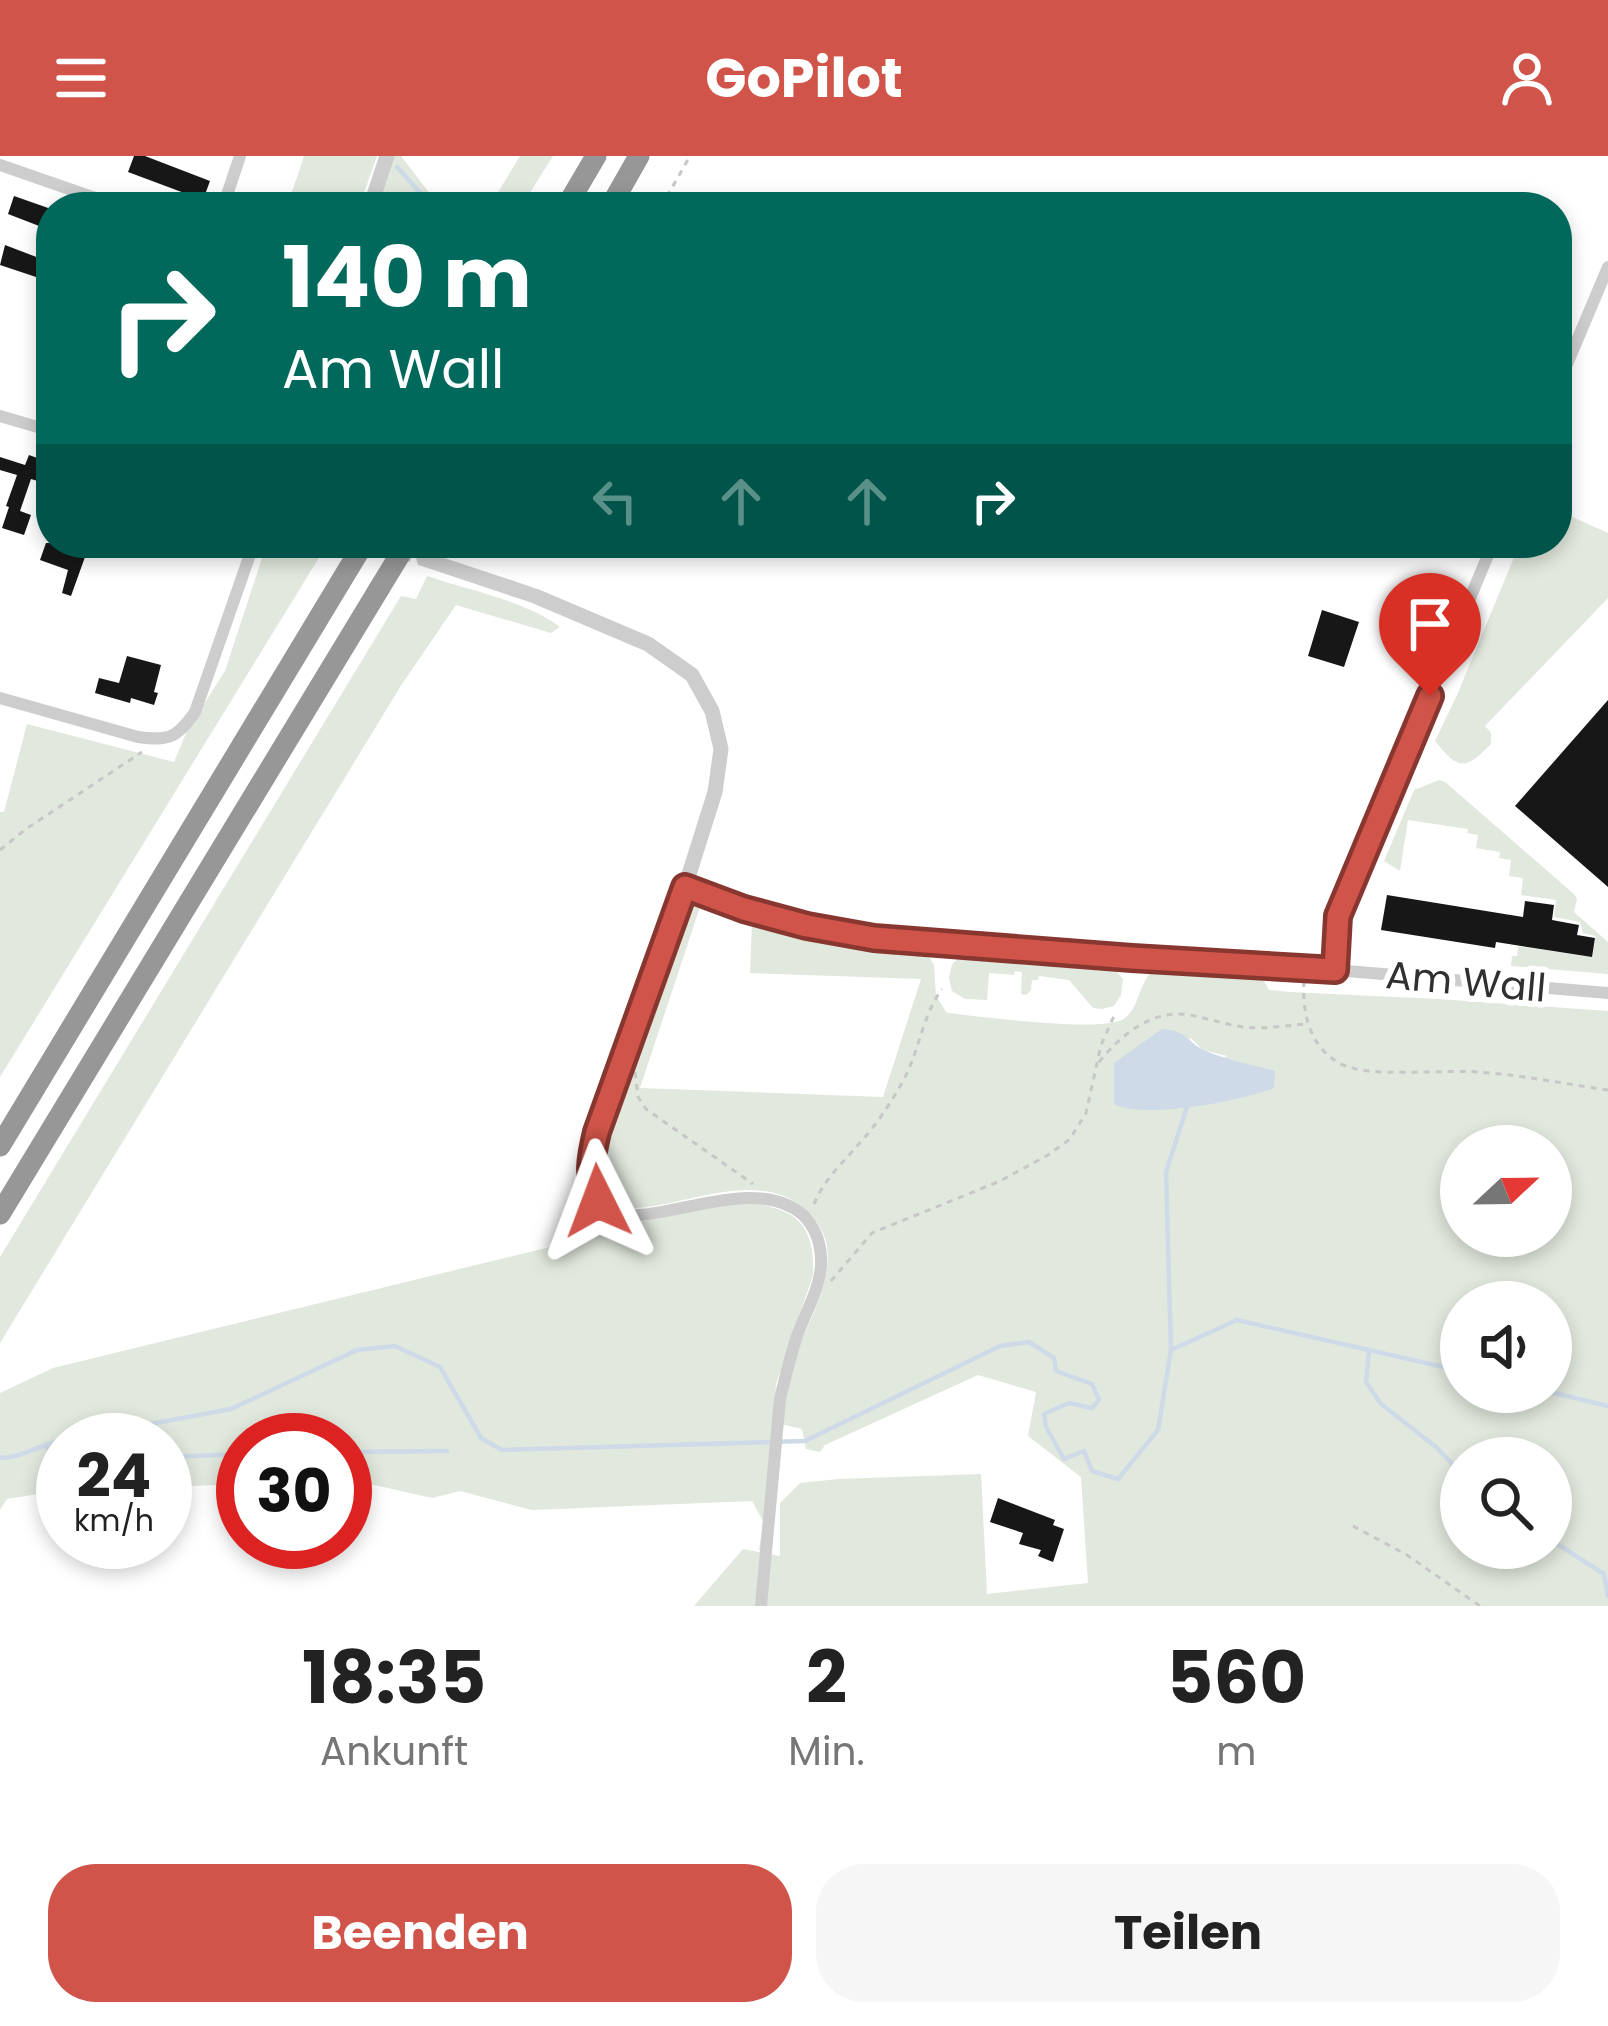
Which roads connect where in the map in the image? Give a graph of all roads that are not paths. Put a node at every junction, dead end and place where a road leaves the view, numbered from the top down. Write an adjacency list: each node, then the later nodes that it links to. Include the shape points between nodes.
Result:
1 (240, 156): 7 (street)
2 (388, 156): 8 (street)
3 (596, 156): 9 (highway)
4 (639, 156): 10 (highway)
5 (0, 165): 6 (street)
6 (78, 192)
7 (228, 192)
8 (375, 192)
9 (575, 192)
10 (619, 192)
11 (1608, 267): 12 (street)
12 (1572, 352)
13 (0, 416): 14 (street)
14 (36, 427)
15 (249, 558): 20 (street, via 182,731 138,737)
16 (355, 558): 24 (highway)
17 (398, 558): 25 (highway, bridge)
18 (1487, 558): 22 (street, via 1338,916)
19 (424, 559): 21 (street, via 648,644 692,675 721,748)
20 (0, 698)
21 (685, 887): 22 (street, Am Wall, via 874,938); 26 (street, via 597,1132 591,1186 605,1210 635,1217 718,1199 774,1198 811,1222 818,1239 820,1274 786,1372 777,1426)
22 (1335, 970): 23 (street, Am Wall)
23 (1608, 993)
24 (0, 1146)
25 (0, 1214)
26 (761, 1606)

